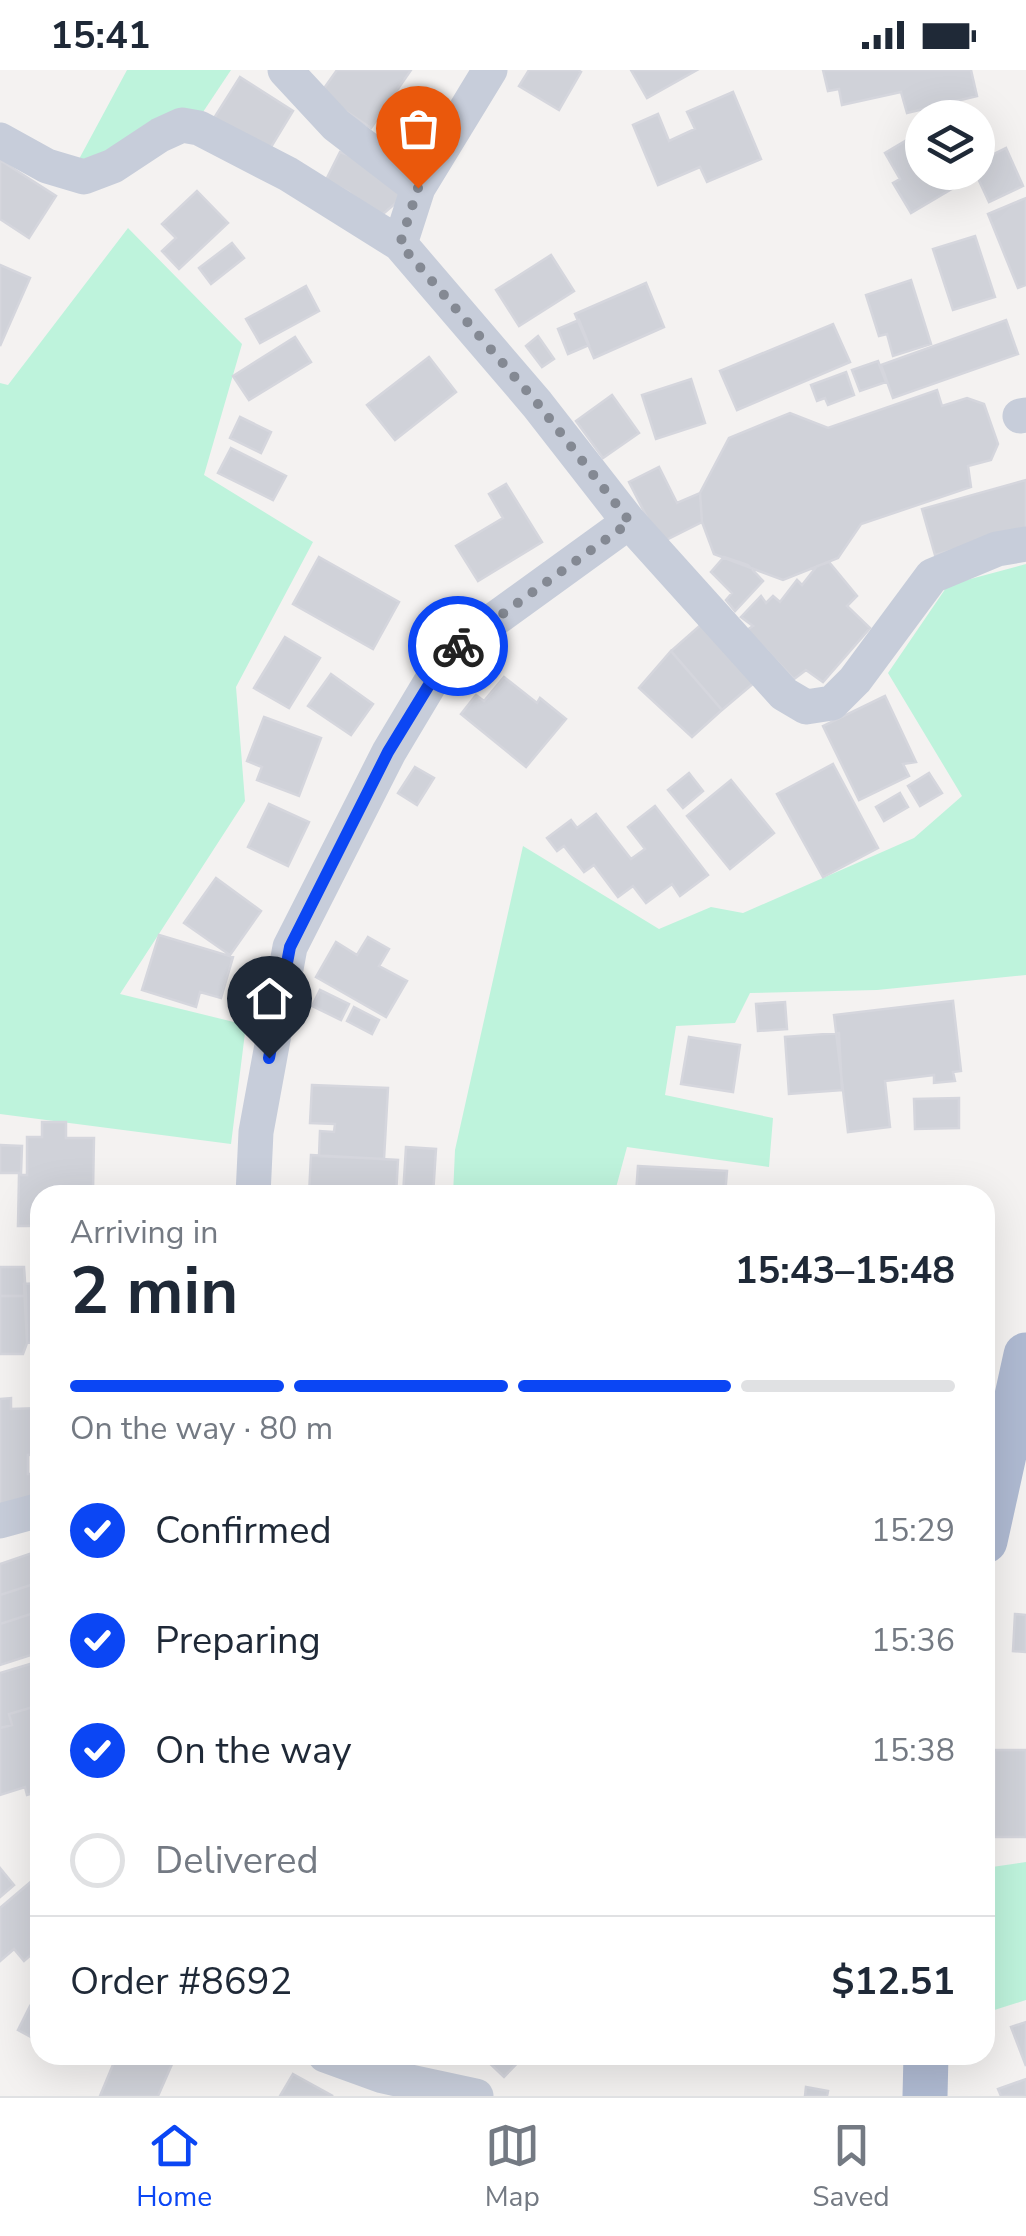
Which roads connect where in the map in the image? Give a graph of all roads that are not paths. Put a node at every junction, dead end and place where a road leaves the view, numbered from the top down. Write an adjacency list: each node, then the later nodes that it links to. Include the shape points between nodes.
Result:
1 (285, 70): 4 (street, via 336,126)
2 (490, 70): 4 (street)
3 (0, 140): 5 (street, via 84,178 182,125 199,128)
4 (418, 188): 5 (street)
5 (400, 244): 6 (street)
6 (630, 522): 7 (street, via 784,694 806,707 832,702 856,680 932,576); 8 (street, via 459,646 388,752 290,947 256,1132)
7 (1026, 544)
8 (253, 1185)
9 (1026, 1354): 10 (main road)
10 (995, 1496)
11 (30, 1513): 12 (street)
12 (0, 1521)
13 (341, 2065): 15 (street)
14 (926, 2065): 17 (main road)
15 (376, 2086): 16 (street)
16 (476, 2096)
17 (925, 2096)

